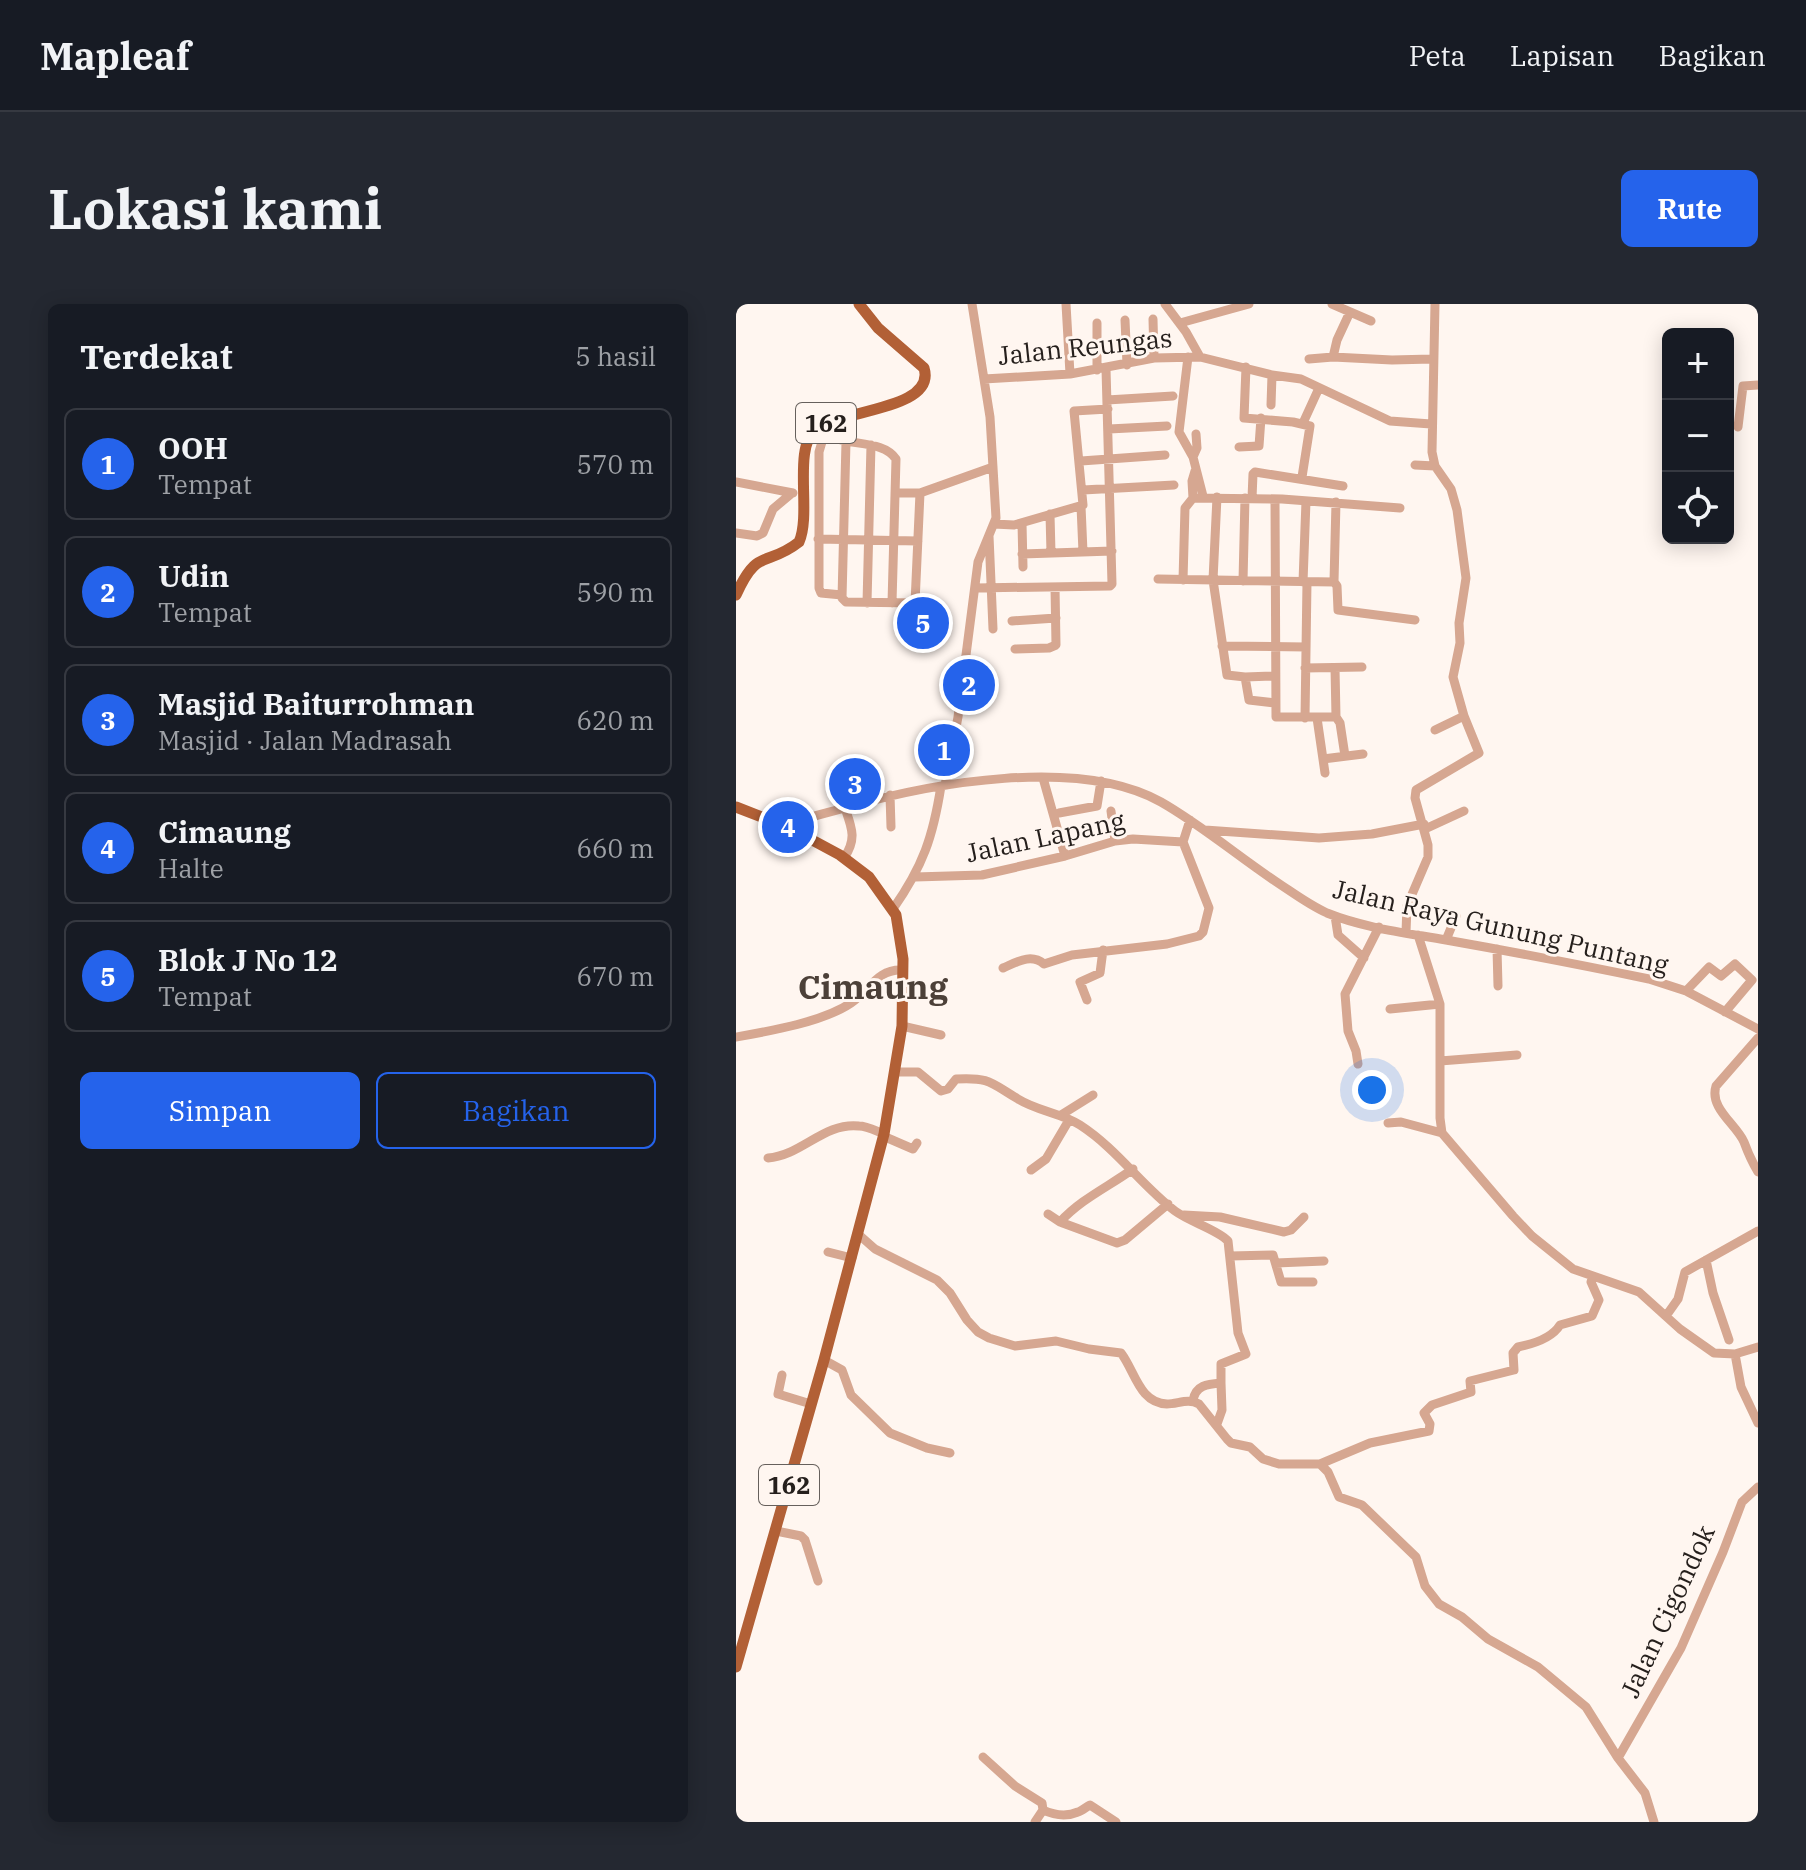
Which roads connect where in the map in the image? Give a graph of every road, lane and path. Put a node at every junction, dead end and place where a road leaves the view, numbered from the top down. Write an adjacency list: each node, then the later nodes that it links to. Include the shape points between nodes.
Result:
1 (859, 304): 37 (main road, 162, via 878,328 920,363 926,380 911,398 829,421)
2 (972, 304): 25 (street)
3 (1066, 304): 23 (street)
4 (1165, 304): 13 (street)
5 (1249, 304): 13 (street)
6 (1332, 304): 8 (street)
7 (1435, 304): 19 (street)
8 (1350, 312): 11 (street); 16 (street)
9 (1153, 319): 17 (street)
10 (1125, 320): 20 (street)
11 (1371, 321)
12 (1097, 323): 22 (street)
13 (1180, 323): 15 (street)
14 (1188, 357): 15 (street, Jalan Reungas); 17 (street, Jalan Reungas); 43 (street, via 1178,426)
15 (1200, 357): 21 (street, Jalan Reungas)
16 (1333, 357): 18 (street); 19 (street)
17 (1154, 358): 20 (street, Jalan Reungas)
18 (1309, 359)
19 (1432, 359): 33 (street)
20 (1127, 365): 22 (street, Jalan Reungas)
21 (1246, 367): 24 (street, Jalan Reungas); 31 (street, via 1244,418)
22 (1102, 370): 23 (street, Jalan Reungas); 29 (street)
23 (1070, 374): 25 (street, Jalan Reungas)
24 (1272, 375): 27 (street, Jalan Reungas); 30 (street)
25 (984, 379): 48 (street)
26 (1758, 385): 35 (street, via 1743,386)
27 (1319, 388): 32 (street); 33 (street, Jalan Reungas, via 1390,421)
28 (1173, 396): 29 (street)
29 (1108, 404): 36 (street); 45 (street, via 1074,411)
30 (1271, 405)
31 (1261, 418): 32 (street, via 1281,423); 41 (street, via 1259,446)
32 (1304, 419): 49 (street, via 1310,428)
33 (1431, 424): 47 (street)
34 (1167, 426): 36 (street)
35 (1738, 427)
36 (1109, 429): 44 (street)
37 (820, 432): 39 (street); 59 (main road, 162, via 805,450); 74 (street)
38 (1196, 434): 43 (street)
39 (846, 442): 40 (street); 75 (street)
40 (871, 445): 57 (street, via 896,459); 76 (street)
41 (1239, 447)
42 (1165, 455): 44 (street)
43 (1193, 457): 60 (street)
44 (1110, 459): 45 (street); 54 (street)
45 (1081, 461): 56 (street)
46 (1415, 465): 47 (street)
47 (1435, 466): 112 (street, via 1454,497 1465,569 1453,677)
48 (993, 467): 58 (street); 71 (street)
49 (1302, 477): 50 (street); 53 (street)
50 (1283, 478): 62 (street, via 1254,473); 63 (street)
51 (736, 482): 59 (street)
52 (1174, 485): 54 (street)
53 (1343, 486)
54 (1111, 488): 56 (street); 79 (street)
55 (1325, 488): 65 (street)
56 (1083, 490): 67 (street)
57 (895, 493): 58 (street); 77 (street)
58 (920, 493): 78 (street)
59 (798, 494): 72 (street, via 773,509 763,533); 94 (main road, 162, via 805,517 799,542 753,564)
60 (1198, 497): 61 (street); 85 (street, via 1185,508)
61 (1217, 497): 62 (street); 86 (street)
62 (1248, 498): 63 (street); 87 (street)
63 (1279, 499): 64 (street); 88 (street)
64 (1306, 501): 65 (street); 89 (street)
65 (1324, 501): 66 (street)
66 (1336, 502): 68 (street); 90 (street)
67 (1081, 506): 69 (street); 80 (street)
68 (1400, 508)
69 (1050, 514): 70 (street); 81 (street)
70 (1022, 523): 71 (street); 82 (street)
71 (994, 524): 73 (street)
72 (736, 533)
73 (989, 536): 92 (street, via 980,555); 93 (street)
74 (818, 539): 75 (street); 95 (street, via 821,593)
75 (843, 540): 76 (street); 95 (street)
76 (868, 540): 77 (street); 96 (street)
77 (893, 541): 78 (street); 97 (street)
78 (918, 541): 97 (street, via 916,601)
79 (1112, 551): 80 (street); 91 (street, via 1110,586)
80 (1083, 552): 81 (street)
81 (1051, 553): 82 (street)
82 (1022, 554): 83 (street)
83 (1023, 567)
84 (1158, 579): 85 (street)
85 (1183, 580): 86 (street)
86 (1213, 580): 87 (street); 102 (street)
87 (1243, 581): 88 (street)
88 (1274, 581): 89 (street); 104 (street)
89 (1305, 582): 90 (street); 103 (street)
90 (1334, 582): 99 (street, via 1340,611)
91 (1055, 587): 93 (street); 98 (street)
92 (976, 588): 93 (street); 124 (street)
93 (993, 589): 101 (street)
94 (737, 590)
95 (842, 595): 96 (street, via 843,601)
96 (867, 603): 97 (street)
97 (892, 603)
98 (1056, 618): 100 (street); 105 (street, via 1054,646)
99 (1415, 620)
100 (1012, 621)
101 (993, 629)
102 (1222, 646): 104 (street); 110 (street, via 1227,675)
103 (1306, 647): 104 (street); 107 (street)
104 (1275, 648): 109 (street)
105 (1015, 649)
106 (1362, 667): 108 (street)
107 (1305, 668): 108 (street); 114 (street)
108 (1335, 668): 113 (street)
109 (1275, 676): 110 (street); 111 (street)
110 (1245, 677): 111 (street, via 1247,699)
111 (1275, 703): 114 (street, via 1278,718)
112 (1464, 716): 116 (street); 134 (street, via 1479,753 1416,790)
113 (1336, 717): 115 (street); 118 (street)
114 (1305, 718): 115 (street)
115 (1317, 718): 119 (street)
116 (1435, 730)
117 (1363, 754): 118 (street)
118 (1345, 756): 119 (street)
119 (1323, 759): 121 (street)
120 (841, 763): 127 (street)
121 (1325, 773)
122 (1043, 778): 123 (street, Jalan Raya Gunung Puntang); 124 (street, Jalan Raya Gunung Puntang); 138 (street)
123 (1101, 781): 130 (street, via 1097,806); 131 (street, Jalan Raya Gunung Puntang, via 1132,789)
124 (943, 786): 125 (street, Jalan Raya Gunung Puntang); 140 (street)
125 (890, 795): 127 (street, Jalan Raya Gunung Puntang); 133 (street)
126 (736, 807): 132 (main road, 162)
127 (849, 807): 132 (street, Jalan Raya Gunung Puntang); 139 (street, via 853,845)
128 (1111, 811): 136 (street)
129 (1464, 811): 134 (street)
130 (1059, 813)
131 (1190, 820): 135 (street, Jalan Raya Gunung Puntang); 137 (street)
132 (788, 827): 139 (main road, 162)
133 (891, 827)
134 (1424, 827): 135 (street, via 1319,838); 145 (street, via 1428,857 1407,906)
135 (1205, 830): 142 (street, Jalan Raya Gunung Puntang, via 1302,899)
136 (1115, 841): 137 (street, Jalan Lapang); 138 (street, Jalan Lapang)
137 (1183, 842): 149 (street, via 1208,901 1203,932 1185,941)
138 (1065, 856): 140 (street, Jalan Lapang, via 982,875)
139 (844, 858): 141 (main road, 162, via 869,877)
140 (915, 877): 141 (street)
141 (893, 909): 152 (main road, 162)
142 (1335, 916): 144 (street, Jalan Raya Gunung Puntang); 150 (street, via 1338,935)
143 (1456, 916): 147 (street)
144 (1379, 927): 145 (street, Jalan Raya Gunung Puntang); 150 (street)
145 (1406, 932): 146 (street, Jalan Raya Gunung Puntang)
146 (1418, 935): 147 (street, Jalan Raya Gunung Puntang); 156 (street)
147 (1446, 940): 148 (street, Jalan Raya Gunung Puntang)
148 (1497, 949): 153 (street); 154 (street, Jalan Raya Gunung Puntang)
149 (1103, 950): 151 (street, via 1044,964 1028,958); 155 (street, via 1100,973 1080,982)
150 (1364, 958): 166 (street, via 1344,999)
151 (1003, 968)
152 (902, 970): 159 (main road, 162); 162 (street, via 881,975 853,1002 833,1012)
153 (1498, 986)
154 (1686, 991): 158 (street, Jalan Raya Gunung Puntang); 158 (street, via 1707,968 1721,976 1735,964 1752,980)
155 (1087, 1000)
156 (1440, 1004): 157 (street); 165 (street)
157 (1390, 1009)
158 (1725, 1012): 160 (street, Jalan Raya Gunung Puntang)
159 (902, 1019): 161 (street); 167 (main road, 162)
160 (1758, 1029)
161 (941, 1035)
162 (736, 1037)
163 (1758, 1038): 177 (street, via 1714,1092)
164 (1517, 1055): 165 (street)
165 (1440, 1061): 171 (street)
166 (1358, 1064)
167 (896, 1072): 169 (street, via 918,1072 941,1091 956,1079 989,1081 1022,1102); 172 (main road, 162)
168 (1093, 1095): 169 (street)
169 (1065, 1118): 175 (street); 176 (street, via 1046,1159)
170 (1388, 1123): 171 (street)
171 (1442, 1133): 193 (street, via 1532,1236 1573,1269)
172 (883, 1135): 173 (street, via 913,1149); 174 (street, via 861,1126 834,1129 803,1147); 185 (main road, 162)
173 (917, 1143)
174 (768, 1158)
175 (1133, 1169): 178 (street); 183 (street)
176 (1031, 1170)
177 (1758, 1172)
178 (1168, 1204): 180 (street); 183 (street, via 1121,1242)
179 (1048, 1214): 183 (street)
180 (1181, 1215): 182 (street); 186 (street)
181 (1304, 1217): 182 (street, via 1287,1232)
182 (1229, 1219): 186 (street)
183 (1060, 1222)
184 (1758, 1231): 190 (street)
185 (858, 1234): 189 (main road, 162); 202 (street, via 875,1249 937,1280 967,1320 989,1338 1015,1346 1056,1341 1118,1352 1145,1395 1163,1404)
186 (1226, 1238): 188 (street)
187 (828, 1252): 189 (street)
188 (1230, 1256): 192 (street, via 1270,1254); 201 (street, via 1238,1333 1246,1353 1221,1364)
189 (852, 1258): 199 (main road, 162)
190 (1706, 1260): 195 (street, via 1683,1274 1678,1299); 196 (street)
191 (1324, 1261): 192 (street)
192 (1276, 1263): 194 (street, via 1283,1283)
193 (1593, 1276): 195 (street, via 1639,1292); 207 (street, via 1599,1300 1592,1316 1560,1325 1518,1347 1514,1370 1470,1381 1471,1392 1428,1407 1424,1413 1429,1431 1370,1443)
194 (1313, 1282)
195 (1666, 1316): 198 (street, via 1714,1353)
196 (1729, 1340)
197 (1758, 1347): 198 (street)
198 (1735, 1354): 204 (street, via 1741,1387)
199 (824, 1360): 203 (main road, 162); 206 (street, via 842,1370 851,1395 890,1433)
200 (782, 1375): 203 (street, via 778,1394)
201 (1221, 1383): 202 (street, via 1202,1386); 205 (street)
202 (1193, 1401): 205 (street)
203 (811, 1404): 209 (main road, 162)
204 (1758, 1423)
205 (1217, 1424): 207 (street, via 1231,1443 1250,1447 1271,1463)
206 (950, 1453)
207 (1320, 1464): 213 (street, via 1339,1497 1362,1505 1416,1557 1425,1586 1439,1604 1568,1690 1592,1715)
208 (1758, 1487): 213 (street, Jalan Cigondok, via 1742,1502 1681,1648)
209 (776, 1531): 210 (street, via 805,1540); 211 (main road, 162)
210 (818, 1581)
211 (736, 1667)
212 (983, 1757): 214 (street, via 1042,1803)
213 (1618, 1758): 217 (street, via 1645,1793)
214 (1043, 1810): 215 (street); 216 (street, via 1059,1816 1090,1805)
215 (1035, 1822)
216 (1116, 1822)
217 (1654, 1822)

